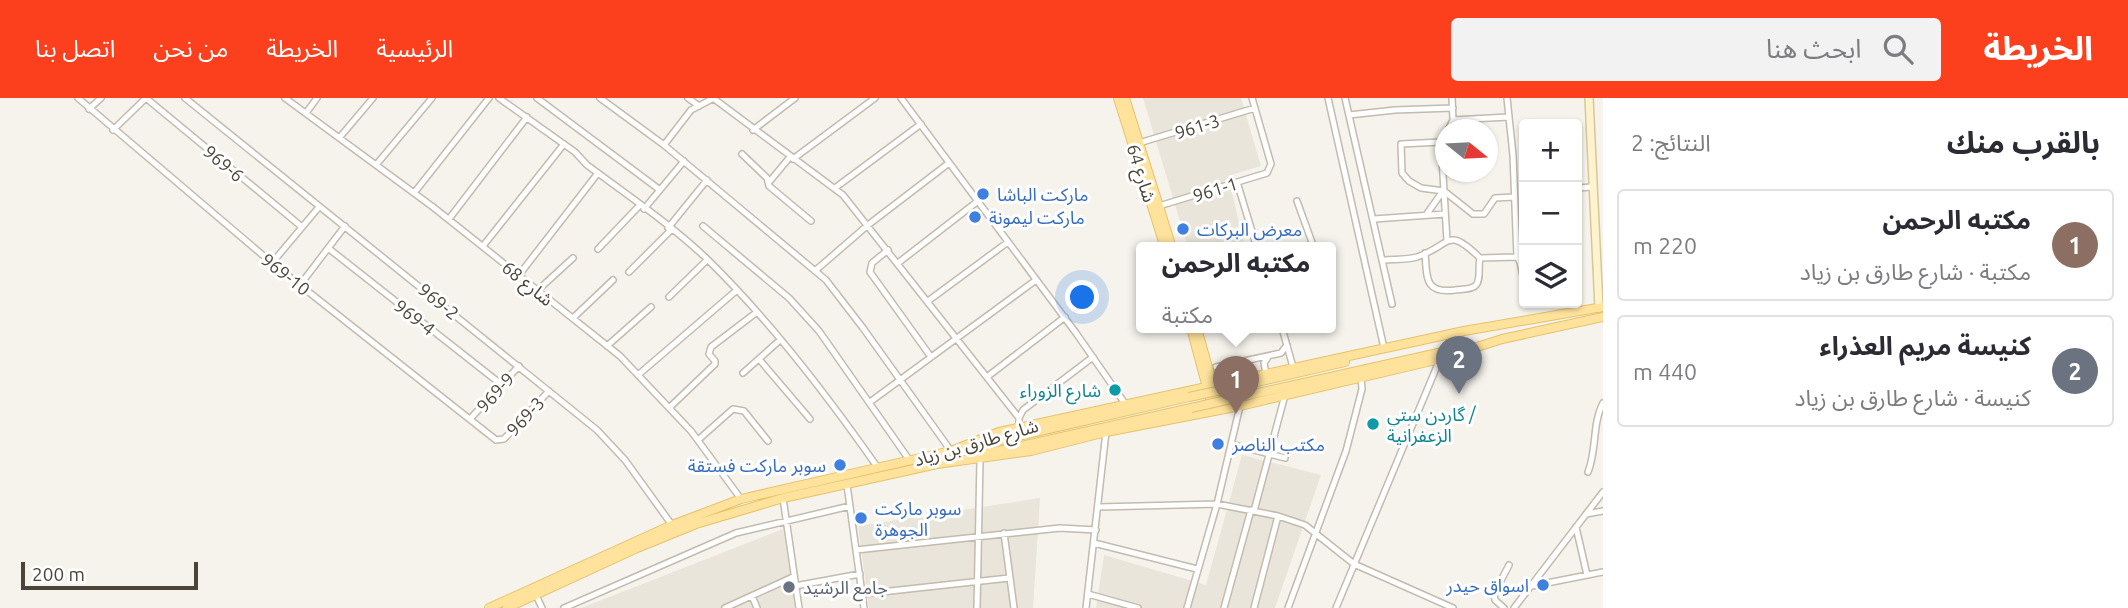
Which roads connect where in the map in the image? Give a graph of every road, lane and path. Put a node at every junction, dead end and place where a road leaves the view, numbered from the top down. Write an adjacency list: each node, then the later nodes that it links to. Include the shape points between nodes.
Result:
1 (78, 98): 29 (street, 969-10)
2 (101, 98): 29 (street)
3 (146, 98): 37 (street); 75 (street, 969-6)
4 (185, 98): 65 (street, 969-2)
5 (285, 98): 30 (street, شارع 68)
6 (317, 98): 30 (street)
7 (373, 98): 39 (street)
8 (432, 98): 48 (street)
9 (489, 98): 59 (street)
10 (499, 98): 32 (street)
11 (537, 98): 57 (street)
12 (600, 98): 43 (street)
13 (688, 98): 26 (street)
14 (714, 98): 26 (street); 38 (street)
15 (794, 98): 38 (street)
16 (874, 98): 45 (street)
17 (901, 98): 36 (street)
18 (1118, 98): 80 (main road, شارع 64)
19 (1125, 98): 41 (main road, شارع 64)
20 (1252, 98): 27 (street)
21 (1328, 98): 125 (street)
22 (1345, 98): 31 (street)
23 (1452, 98): 28 (street)
24 (1507, 98): 33 (street)
25 (1590, 98): 54 (street)
26 (699, 106): 43 (street)
27 (1255, 108): 41 (street, 961-3); 52 (street, 961-1, via 1270,169)
28 (1453, 108): 31 (street); 34 (street)
29 (89, 109): 37 (street, 969-10)
30 (306, 113): 39 (street, شارع 68)
31 (1349, 115): 70 (street)
32 (527, 117): 42 (street); 69 (street)
33 (1508, 117): 35 (street); 61 (street)
34 (1454, 119)
35 (1472, 119)
36 (921, 124): 47 (street); 55 (street)
37 (113, 130): 95 (street, 969-10)
38 (753, 130): 45 (street)
39 (340, 137): 48 (street, شارع 68)
40 (1435, 142): 58 (street, via 1404,143 1400,148 1402,173 1421,188)
41 (1139, 143): 64 (main road, شارع 64)
42 (564, 144): 49 (street); 84 (street)
43 (664, 145): 46 (street)
44 (743, 154): 51 (street)
45 (792, 158): 51 (street); 55 (street)
46 (684, 161): 50 (street); 57 (street)
47 (949, 163): 62 (street); 72 (street)
48 (376, 165): 59 (street, شارع 68)
49 (598, 173): 66 (street); 99 (street)
50 (707, 180): 76 (street); 97 (street)
51 (770, 181): 71 (street, via 769,186)
52 (1237, 182): 64 (street, 961-1); 82 (street)
53 (1443, 182): 58 (street)
54 (1592, 187): 56 (street); 77 (street)
55 (835, 188): 72 (street)
56 (1582, 188)
57 (660, 190): 66 (street)
58 (1443, 191): 61 (street, via 1473,214 1484,214 1495,198); 67 (street); 68 (street)
59 (414, 193): 69 (street, شارع 68)
60 (1519, 194): 61 (street)
61 (1514, 195): 89 (street)
62 (978, 201): 79 (street); 96 (street)
63 (1297, 201): 83 (street)
64 (1159, 206): 81 (main road, شارع 64)
65 (319, 207): 73 (street, 969-2); 75 (street)
66 (642, 207): 76 (street); 86 (street)
67 (1445, 214): 68 (street); 78 (street)
68 (1426, 215): 70 (street)
69 (449, 219): 84 (street, شارع 68)
70 (1374, 219): 93 (street)
71 (811, 221)
72 (868, 225): 87 (street); 97 (street)
73 (345, 226): 85 (street); 131 (street, 969-2)
74 (703, 226): 144 (street, via 789,298)
75 (302, 227): 95 (street)
76 (670, 229): 92 (street); 98 (street)
77 (1599, 238): 109 (street)
78 (1447, 241): 88 (street); 91 (street, via 1460,240)
79 (1008, 242): 101 (street); 106 (street)
80 (1163, 242)
81 (1170, 242)
82 (1255, 242)
83 (1312, 242)
84 (483, 246): 99 (street, شارع 68)
85 (328, 248): 102 (street); 140 (street, 969-4)
86 (598, 249)
87 (888, 250): 96 (street); 126 (street, via 872,263 870,272)
88 (1425, 253): 91 (street, via 1427,277 1438,291 1476,285); 93 (street)
89 (1517, 257): 91 (street); 94 (street)
90 (573, 258): 103 (street)
91 (1480, 258)
92 (707, 260): 104 (street); 105 (street)
93 (1383, 260): 107 (street)
94 (1519, 260)
95 (272, 263): 102 (street, 969-10)
96 (898, 263): 106 (street)
97 (816, 270): 139 (street)
98 (629, 272)
99 (519, 275): 103 (street, شارع 68)
100 (613, 280): 115 (street)
101 (1036, 280): 113 (street); 120 (street)
102 (300, 285): 151 (street, 969-10)
103 (538, 290): 115 (street, شارع 68)
104 (737, 290): 111 (street); 136 (street)
105 (669, 297)
106 (928, 301): 120 (street)
107 (1392, 304)
108 (651, 306): 124 (street)
109 (1601, 307): 112 (main road, شارع طارق بن زياد)
110 (1574, 308): 112 (street)
111 (757, 312): 122 (street); 148 (street, via 711,347 715,365)
112 (1575, 313): 116 (main road, شارع طارق بن زياد)
113 (1065, 317): 127 (street); 137 (street)
114 (1603, 317): 121 (main road, شارع طارق بن زياد)
115 (573, 318): 124 (street, شارع 68)
116 (1512, 324): 125 (main road, شارع طارق بن زياد); 159 (main road, bridge)
117 (1193, 333): 141 (main road)
118 (1198, 333): 141 (main road)
119 (1283, 333): 123 (street)
120 (957, 338): 126 (street); 137 (street)
121 (1502, 339): 130 (main road, شارع طارق بن زياد); 164 (main road, bridge)
122 (780, 340): 129 (street); 165 (street)
123 (1287, 345): 128 (street, via 1281,353); 133 (street)
124 (607, 346): 136 (street, شارع 68)
125 (1384, 348): 133 (main road, شارع طارق بن زياد)
126 (931, 357): 139 (street)
127 (1093, 357): 146 (street); 150 (street, via 1023,410)
128 (1268, 357): 132 (street); 135 (street)
129 (759, 359): 134 (street); 152 (street)
130 (1440, 359): 138 (main road, شارع طارق بن زياد); 187 (street)
131 (519, 366): 140 (street, 969-9); 142 (street, 969-2)
132 (1216, 367)
133 (1293, 367): 135 (main road, شارع طارق بن زياد)
134 (743, 373)
135 (1266, 374): 141 (main road, شارع طارق بن زياد)
136 (638, 375): 148 (street, شارع 68)
137 (987, 377): 150 (street)
138 (1362, 378): 143 (main road, شارع طارق بن زياد); 183 (street, via 1346,450)
139 (900, 380): 144 (street); 159 (street)
140 (502, 385): 151 (street, 969-9)
141 (1210, 386): 146 (main road, شارع طارق بن زياد); 149 (main road)
142 (549, 391): 155 (street, 969-3); 179 (street, 969-2, via 607,440)
143 (1285, 395): 147 (main road, شارع طارق بن زياد); 160 (street)
144 (870, 402): 163 (street)
145 (1603, 403): 166 (street)
146 (1126, 405): 153 (main road, شارع طارق بن زياد)
147 (1240, 405): 149 (main road, شارع طارق بن زياد); 158 (street)
148 (669, 408): 156 (street, شارع 68)
149 (1216, 410): 154 (main road, شارع طارق بن زياد)
150 (1019, 418): 153 (street)
151 (470, 419): 155 (street, 969-10)
152 (810, 419)
153 (1018, 428): 159 (main road, شارع طارق بن زياد)
154 (1106, 432): 162 (main road, شارع طارق بن زياد); 173 (street)
155 (500, 440)
156 (698, 440): 157 (street, via 739,408); 170 (street, شارع 68)
157 (768, 440)
158 (1231, 444): 160 (street); 171 (street)
159 (951, 451): 163 (main road, شارع طارق بن زياد)
160 (1269, 454): 161 (street); 174 (street)
161 (1285, 458)
162 (979, 460): 164 (main road, شارع طارق بن زياد); 184 (street)
163 (911, 461): 165 (main road, شارع طارق بن زياد)
164 (937, 464): 167 (main road, شارع طارق بن زياد)
165 (878, 468): 170 (main road, شارع طارق بن زياد)
166 (1588, 472)
167 (847, 485): 169 (main road, شارع طارق بن زياد); 172 (street)
168 (1603, 492): 176 (street)
169 (783, 498): 178 (street); 200 (main road, شارع طارق بن زياد, via 696,524)
170 (741, 499): 179 (main road, شارع طارق بن زياد)
171 (1217, 504): 173 (street); 174 (street); 189 (street)
172 (850, 506): 178 (street); 186 (street)
173 (1099, 507): 181 (street)
174 (1252, 510): 177 (street); 215 (street)
175 (1603, 511): 176 (street)
176 (1586, 514): 180 (street)
177 (1278, 516): 183 (street, via 1300,523); 216 (street)
178 (786, 521): 193 (street); 205 (street, via 736,533)
179 (672, 525): 202 (main road, شارع طارق بن زياد)
180 (1576, 527): 192 (street); 197 (street)
181 (1096, 530): 182 (street); 185 (street)
182 (1004, 533): 184 (street); 194 (street)
183 (1315, 535): 187 (street); 217 (street)
184 (979, 536): 186 (street); 195 (street)
185 (1094, 543): 189 (street); 199 (street)
186 (856, 551): 191 (street)
187 (1354, 564): 218 (street); 219 (street)
188 (1509, 565): 220 (street, via 1494,594)
189 (1197, 569): 214 (street)
190 (1603, 572): 192 (street)
191 (860, 575): 196 (street); 198 (street)
192 (1587, 575): 197 (street)
193 (793, 577): 196 (street); 201 (street)
194 (1009, 578): 195 (street); 211 (street)
195 (976, 583): 198 (street); 210 (street)
196 (795, 586): 208 (street)
197 (1532, 586): 221 (street)
198 (863, 594): 209 (street)
199 (1088, 594): 212 (street); 213 (street)
200 (536, 595): 203 (main road, شارع طارق بن زياد); 204 (street)
201 (752, 596): 206 (street); 207 (street)
202 (489, 608)
203 (508, 608)
204 (542, 608)
205 (565, 608)
206 (725, 608)
207 (757, 608)
208 (799, 608)
209 (864, 608)
210 (977, 608)
211 (1014, 608)
212 (1086, 608)
213 (1138, 608)
214 (1187, 608)
215 (1224, 608)
216 (1254, 608)
217 (1288, 608)
218 (1336, 608)
219 (1453, 608)
220 (1504, 608)
221 (1514, 608)

